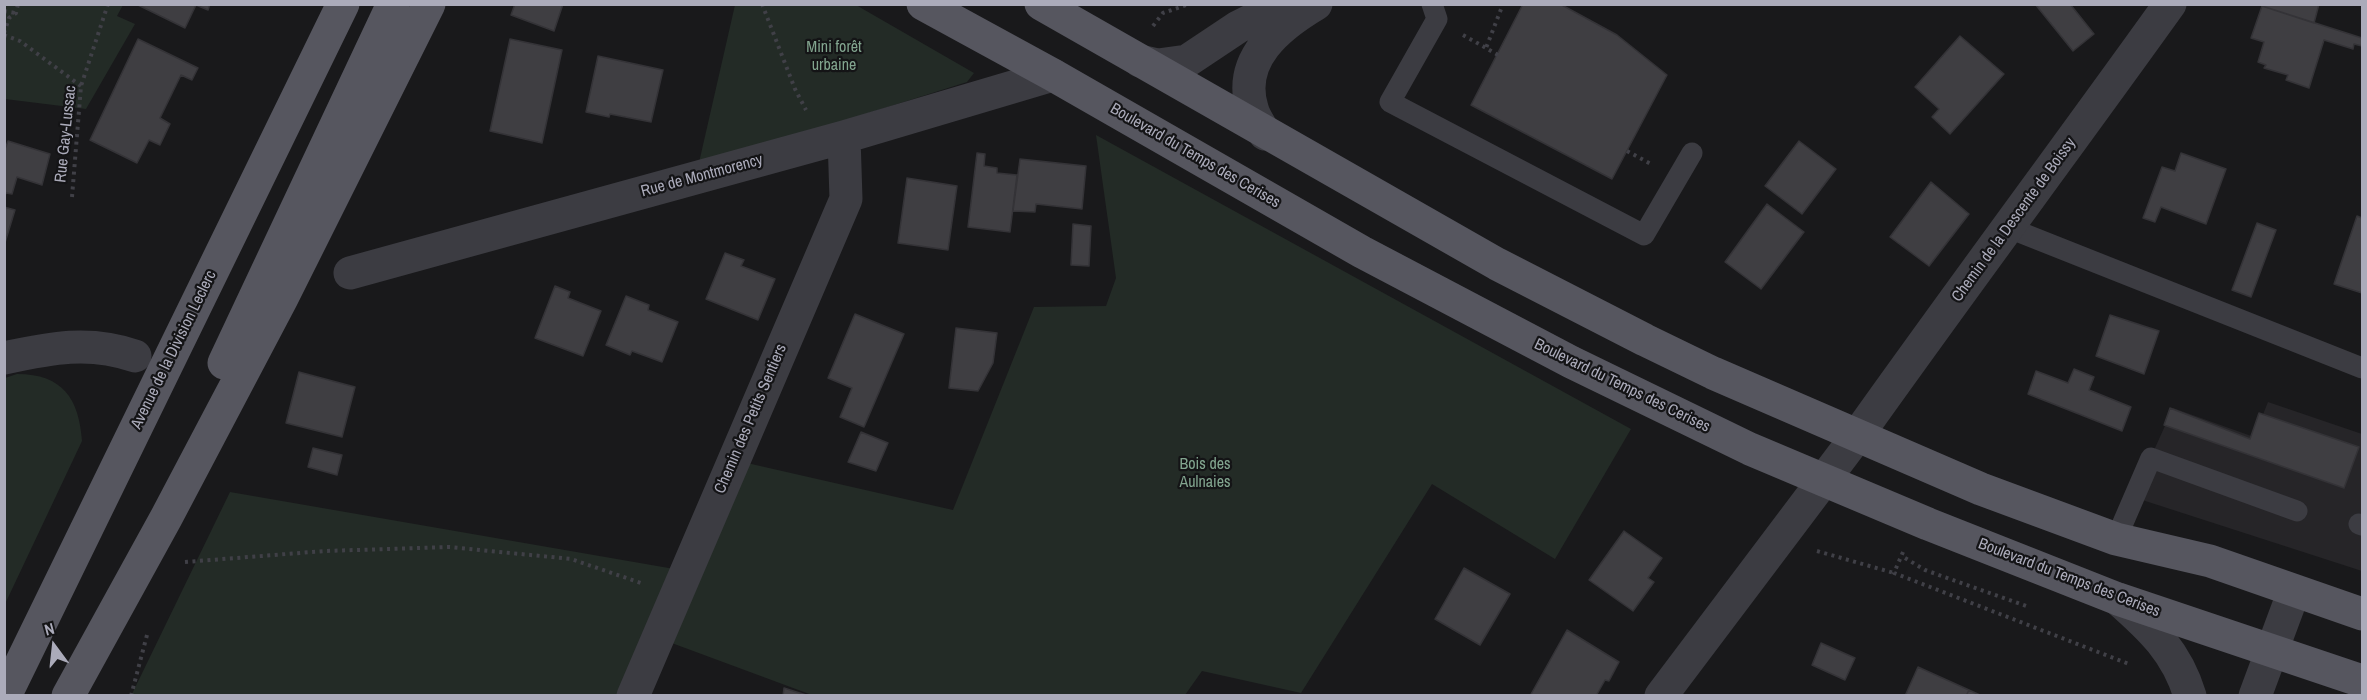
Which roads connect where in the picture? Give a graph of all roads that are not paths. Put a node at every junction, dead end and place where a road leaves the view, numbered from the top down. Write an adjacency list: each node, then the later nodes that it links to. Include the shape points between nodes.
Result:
1 (343, 4): 29 (main road, Avenue de la Division Leclerc)
2 (393, 4): 30 (main road)
3 (429, 4): 30 (main road, via 268,325)
4 (923, 4): 11 (main road, Boulevard du Temps des Cerises)
5 (1041, 4): 10 (main road)
6 (1284, 4): 10 (street, via 1187,61 1158,65)
7 (1316, 4): 12 (street, via 1277,31 1255,59 1250,80 1252,108)
8 (1432, 4): 14 (lane, via 1437,19 1390,102 1644,235)
9 (2169, 4): 15 (street, Chemin de la Descente de Boissy)
10 (1145, 47): 12 (main road)
11 (1053, 75): 13 (street, Rue de Montmorency); 21 (main road, Boulevard du Temps des Cerises, via 1362,252 1571,362)
12 (1265, 134): 20 (main road, via 1487,259 1645,340)
13 (834, 140): 16 (street, Rue de Montmorency); 31 (street, Chemin des Petits Sentiers, via 846,199)
14 (1692, 153)
15 (2009, 228): 19 (lane); 20 (street, Chemin de la Descente de Boissy)
16 (350, 273)
17 (135, 356): 18 (street, via 111,348 53,347)
18 (4, 358)
19 (2362, 368)
20 (1857, 436): 21 (street, Chemin de la Descente de Boissy); 23 (main road, via 1981,489)
21 (1822, 481): 25 (main road, Boulevard du Temps des Cerises); 32 (street)
22 (2297, 512): 23 (lane, via 2151,458)
23 (2116, 539): 24 (main road, via 2210,561)
24 (2294, 591): 26 (main road); 27 (street)
25 (2118, 599): 27 (main road, Boulevard du Temps des Cerises); 33 (street, via 2156,632)
26 (2362, 614)
27 (2273, 650): 28 (main road, Boulevard du Temps des Cerises); 34 (street)
28 (2362, 681)
29 (5, 696)
30 (68, 696)
31 (633, 696)
32 (1661, 696)
33 (2190, 696)
34 (2255, 696)

